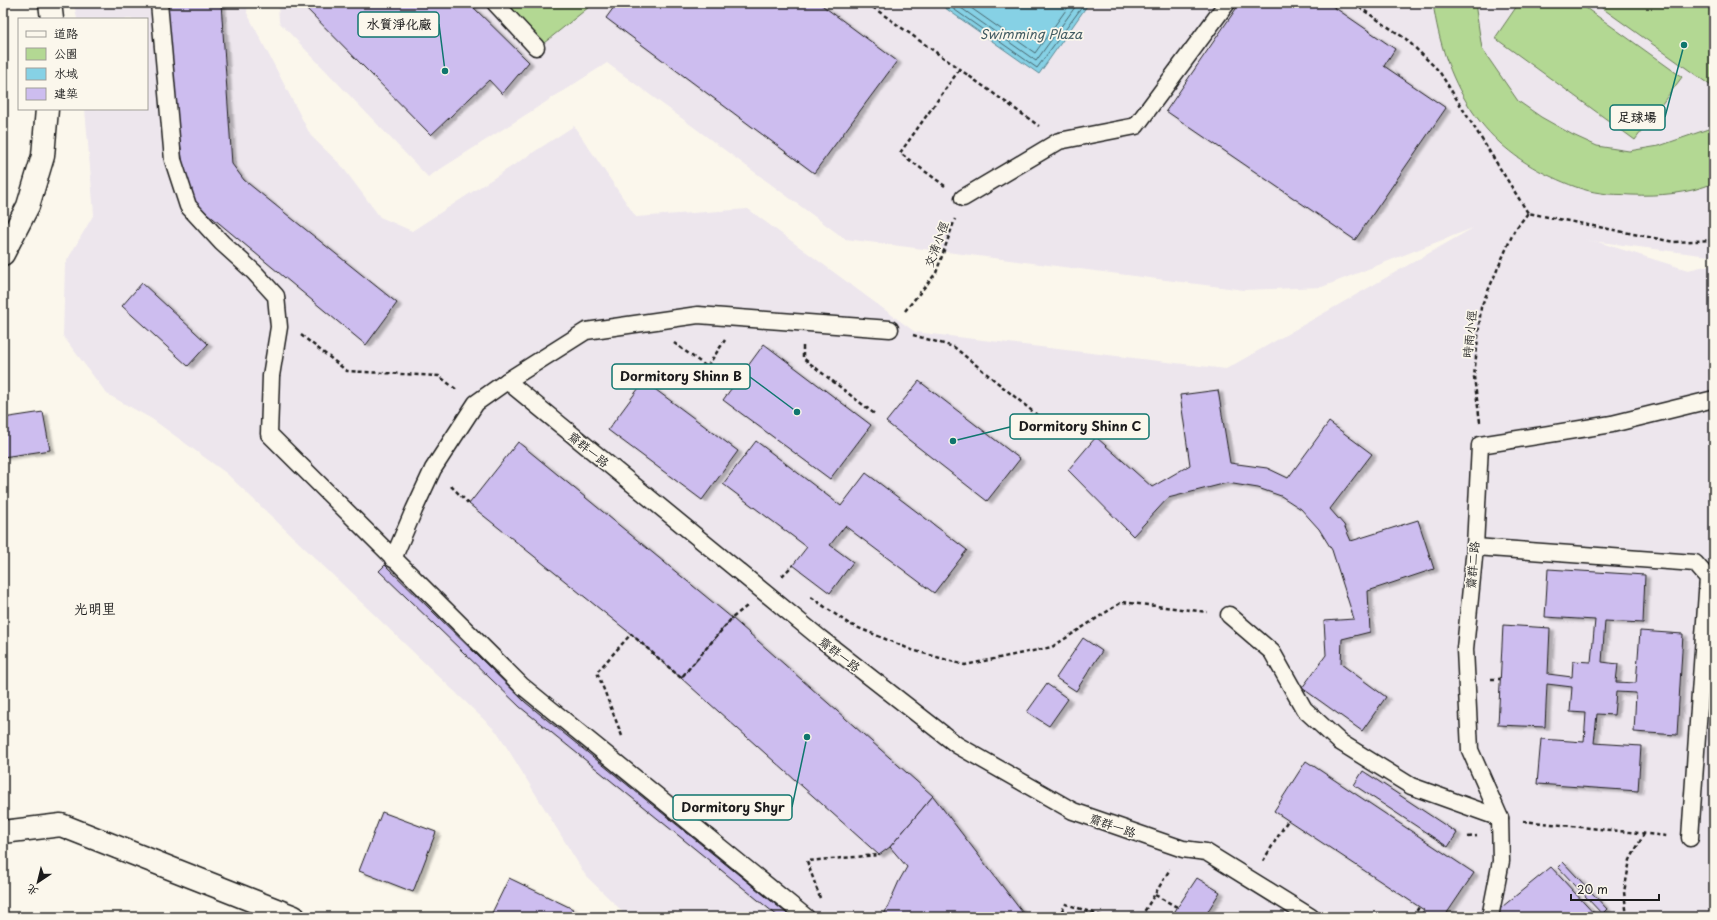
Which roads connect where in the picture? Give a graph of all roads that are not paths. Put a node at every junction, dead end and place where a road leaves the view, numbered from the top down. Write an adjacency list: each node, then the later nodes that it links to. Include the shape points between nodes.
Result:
1 (50, 3): 5 (street)
2 (159, 3): 14 (lane, via 173,160 188,206 276,296 279,327 270,376 270,434)
3 (495, 3): 6 (lane)
4 (1227, 3): 8 (lane, via 1136,126 1060,140)
5 (52, 18)
6 (536, 47)
7 (47, 110): 9 (street, via 43,156 28,206)
8 (962, 198)
9 (3, 254)
10 (890, 329): 11 (lane, via 698,315 586,331)
11 (507, 381): 14 (lane, via 476,403 433,469); 21 (lane, 齋群一路, via 820,638 957,745 1073,811 1182,849 1206,852)
12 (1714, 398): 13 (lane, 齋群二路, via 1612,424 1480,445)
13 (1474, 547): 16 (lane, 齋群二路, via 1465,649 1470,750); 18 (lane, via 1695,563 1708,578)
14 (393, 559): 20 (lane, via 539,701)
15 (1229, 615): 16 (lane, via 1272,652 1304,709 1340,742 1411,786)
16 (1500, 818): 22 (lane, 齋群二路, via 1501,861)
17 (3, 832): 19 (street, via 61,825)
18 (1690, 838)
19 (294, 917)
20 (806, 917)
21 (1311, 917)
22 (1490, 917)

